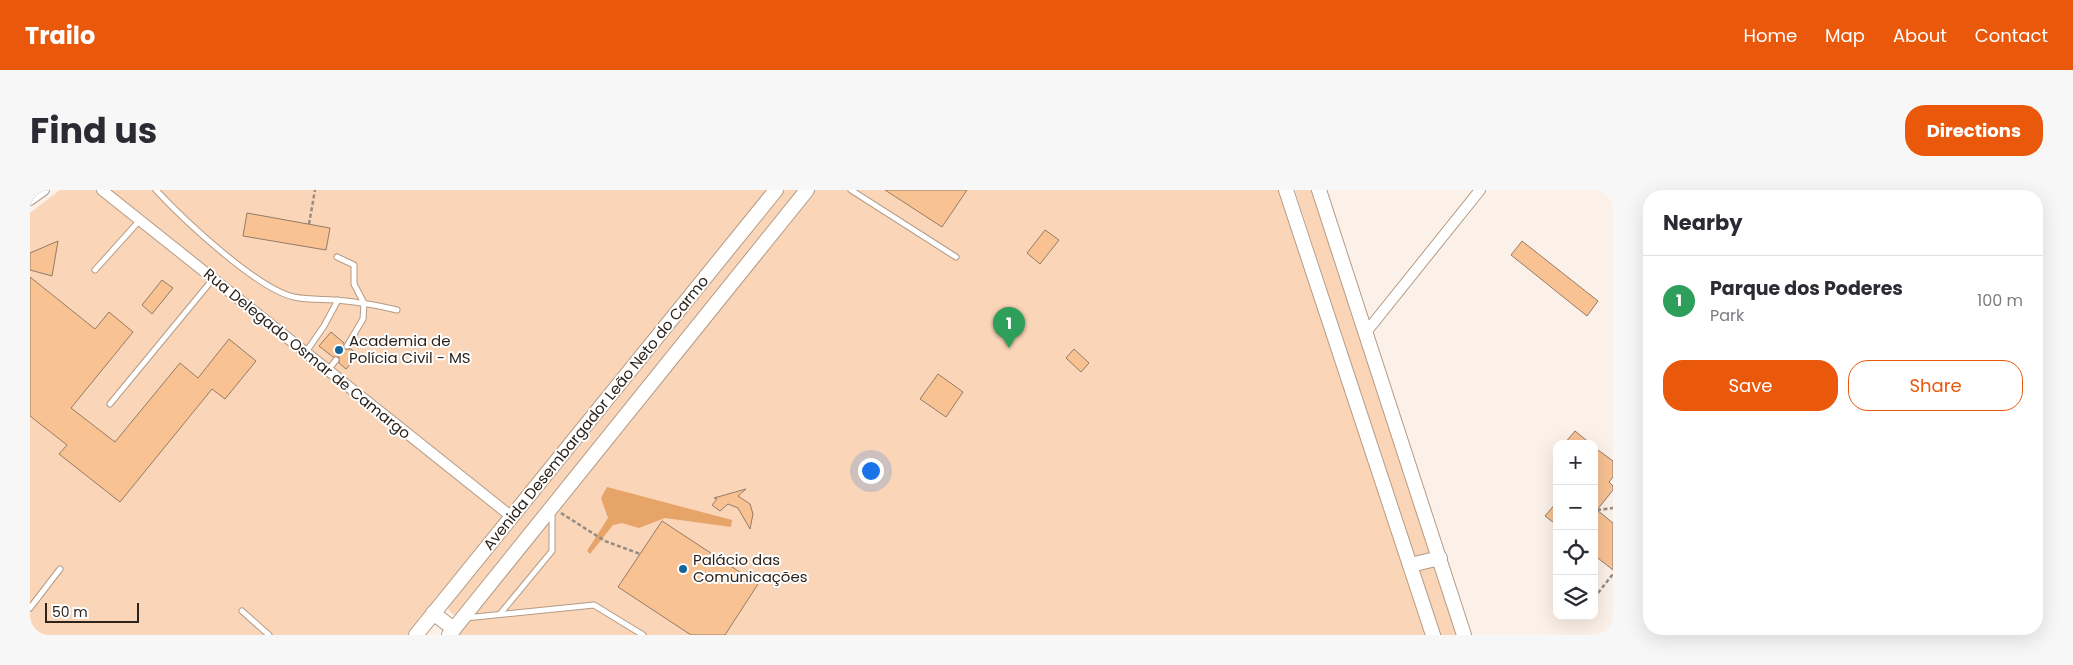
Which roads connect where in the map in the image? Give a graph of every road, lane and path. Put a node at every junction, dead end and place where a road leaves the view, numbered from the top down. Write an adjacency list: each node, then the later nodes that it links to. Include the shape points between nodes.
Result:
1 (44, 190): 11 (street)
2 (102, 190): 12 (street, Rua Delegado Osmar de Camargo)
3 (156, 190): 18 (lane, via 181,216 276,292 295,297)
4 (315, 190): 13 (path)
5 (776, 190): 30 (main road, Avenida Desembargador Leão Neto do Carmo)
6 (807, 190): 27 (main road, Avenida Desembargador Leão Neto do Carmo)
7 (851, 190): 15 (lane)
8 (1286, 190): 33 (main road)
9 (1319, 190): 21 (main road)
10 (1480, 190): 21 (street)
11 (30, 200)
12 (140, 220): 16 (lane); 17 (street, Rua Delegado Osmar de Camargo)
13 (309, 224)
14 (336, 257): 19 (lane, via 354,265 354,284)
15 (956, 257)
16 (94, 270)
17 (213, 279): 23 (street, Rua Delegado Osmar de Camargo); 26 (lane)
18 (338, 300): 19 (lane); 23 (lane)
19 (364, 303): 20 (lane); 22 (lane, via 363,319)
20 (397, 310)
21 (1366, 331): 32 (main road)
22 (347, 346)
23 (306, 352): 25 (street, Rua Delegado Osmar de Camargo)
24 (336, 360): 25 (lane)
25 (328, 370): 30 (street, Rua Delegado Osmar de Camargo)
26 (110, 404)
27 (552, 507): 31 (path, via 604,541); 40 (lane, via 552,551); 41 (main road, Avenida Desembargador Leão Neto do Carmo)
28 (1613, 508): 29 (path)
29 (1598, 510)
30 (512, 517): 39 (main road, Avenida Desembargador Leão Neto do Carmo)
31 (640, 554)
32 (1440, 558): 33 (main road); 46 (main road)
33 (1410, 565): 45 (main road)
34 (60, 569): 37 (lane)
35 (1613, 574): 36 (path)
36 (1598, 593)
37 (30, 608)
38 (242, 611): 42 (lane)
39 (433, 613): 41 (main road); 43 (main road, Avenida Desembargador Leão Neto do Carmo)
40 (500, 614): 41 (lane); 44 (lane, via 594,605)
41 (455, 627)
42 (269, 635)
43 (416, 635)
44 (643, 635)
45 (1433, 635)
46 (1464, 635)

